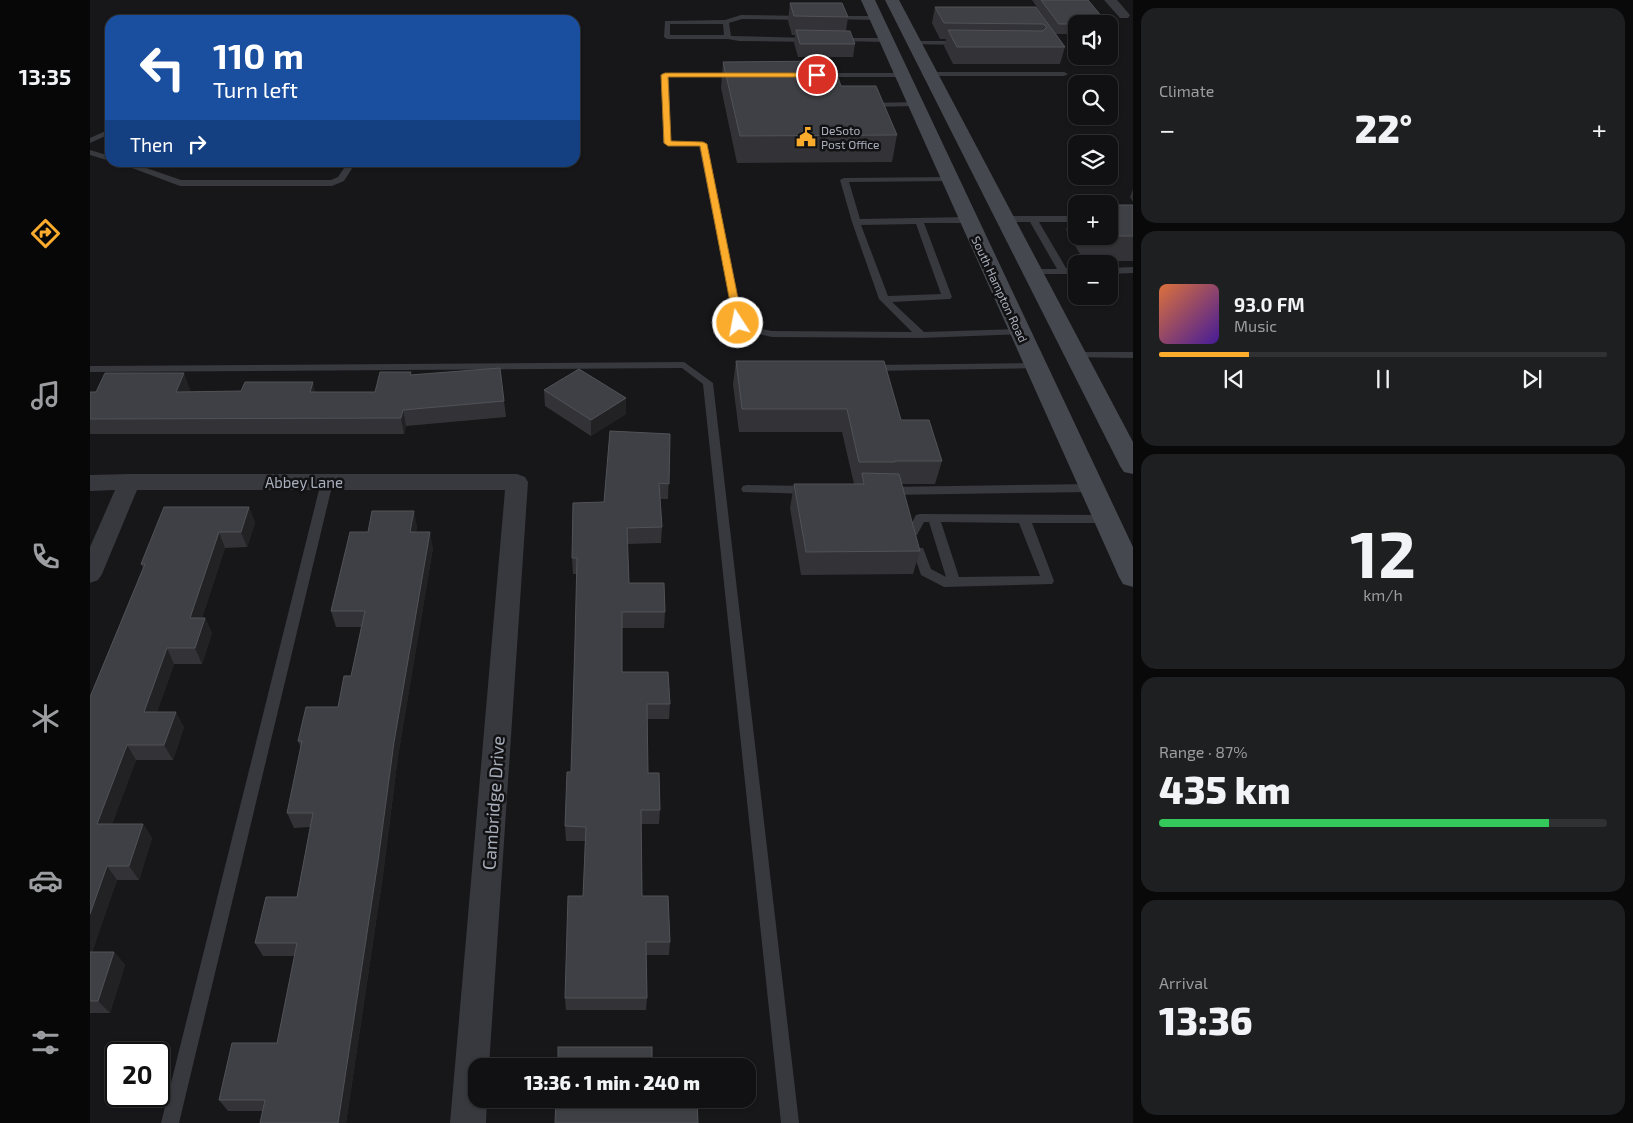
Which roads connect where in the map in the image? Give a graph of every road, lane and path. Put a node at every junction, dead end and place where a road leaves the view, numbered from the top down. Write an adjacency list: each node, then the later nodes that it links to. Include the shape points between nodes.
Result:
1 (868, 0): 7 (main road, South Hampton Road)
2 (892, 0): 8 (main road)
3 (1110, 0): 4 (street)
4 (1124, 15)
5 (818, 18): 9 (lane, via 741,17)
6 (828, 18): 7 (lane)
7 (876, 18): 8 (main road); 13 (main road, South Hampton Road)
8 (900, 18): 14 (main road)
9 (726, 22): 10 (lane); 10 (lane, via 667,22 667,37)
10 (728, 37): 11 (lane, via 739,40)
11 (817, 40)
12 (827, 40): 13 (lane)
13 (886, 40): 21 (main road, South Hampton Road)
14 (913, 43): 15 (lane); 16 (main road)
15 (971, 44)
16 (929, 74): 17 (lane); 21 (main road); 32 (main road)
17 (1064, 74)
18 (750, 75): 46 (lane, via 665,75 668,143 703,144 738,323 772,334)
19 (817, 75): 20 (lane)
20 (831, 75): 21 (lane); 22 (lane)
21 (901, 75): 23 (main road, South Hampton Road)
22 (834, 83)
23 (915, 104): 24 (lane); 31 (main road, South Hampton Road)
24 (857, 105)
25 (105, 134): 26 (lane)
26 (90, 141)
27 (90, 152): 28 (lane)
28 (105, 157)
29 (134, 167): 30 (lane, via 180,183 332,183 341,179)
30 (349, 167)
31 (949, 178): 36 (main road, South Hampton Road); 37 (lane, via 844,180)
32 (1004, 219): 33 (lane); 36 (main road); 42 (main road)
33 (1034, 219): 34 (lane); 39 (lane)
34 (1068, 219)
35 (919, 220): 36 (lane); 37 (lane); 43 (lane, via 947,297)
36 (968, 220): 44 (main road, South Hampton Road)
37 (856, 222): 43 (lane)
38 (1133, 270): 41 (lane)
39 (1063, 271): 40 (lane); 42 (lane)
40 (1068, 271)
41 (1118, 271)
42 (1032, 272): 45 (main road)
43 (884, 299): 46 (lane)
44 (1020, 332): 45 (main road); 46 (lane); 49 (main road, South Hampton Road)
45 (1063, 332): 47 (main road)
46 (921, 335)
47 (1075, 355): 48 (lane); 52 (main road)
48 (1133, 355)
49 (1036, 366): 50 (lane); 58 (main road, South Hampton Road)
50 (857, 368)
51 (90, 369): 71 (lane, via 684,365 708,382)
52 (1133, 466)
53 (130, 482): 54 (street, Abbey Lane); 56 (street, Abbey Lane); 66 (street)
54 (328, 482): 55 (street, Abbey Lane); 69 (lane)
55 (517, 482): 70 (street, Cambridge Drive)
56 (90, 483)
57 (747, 488): 59 (lane)
58 (1092, 488): 60 (lane); 63 (main road, South Hampton Road)
59 (825, 490)
60 (873, 491)
61 (934, 518): 62 (lane); 64 (lane, via 920,518); 68 (lane)
62 (1024, 519): 63 (lane); 68 (lane, via 1048,581)
63 (1106, 519): 67 (main road, South Hampton Road)
64 (913, 532)
65 (919, 552): 68 (lane, via 924,572 944,582)
66 (90, 574)
67 (1133, 577)
68 (954, 582)
69 (170, 1123)
70 (468, 1123)
71 (790, 1123)

